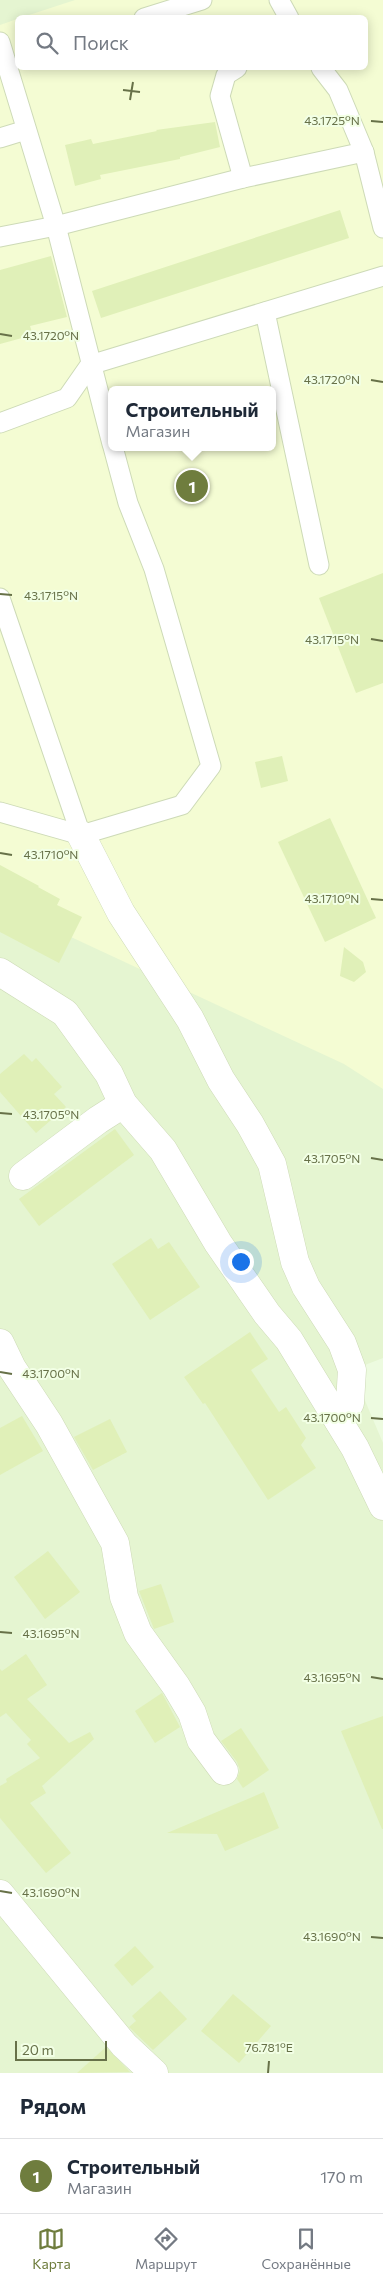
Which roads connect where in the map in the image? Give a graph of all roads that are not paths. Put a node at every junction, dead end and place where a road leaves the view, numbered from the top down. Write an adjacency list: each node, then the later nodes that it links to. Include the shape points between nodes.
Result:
1 (202, 0): 3 (lane)
2 (278, 0): 4 (lane)
3 (154, 15)
4 (286, 15)
5 (8, 53): 8 (lane)
6 (234, 70): 11 (lane, via 226,75 220,96)
7 (323, 70): 10 (lane, via 338,90)
8 (26, 130): 9 (lane); 12 (lane)
9 (0, 138)
10 (364, 152): 11 (lane); 13 (lane)
11 (243, 178): 12 (lane)
12 (56, 226): 14 (lane); 17 (lane)
13 (383, 228)
14 (0, 237)
15 (383, 276): 16 (lane)
16 (265, 312): 17 (lane); 21 (lane)
17 (90, 365): 18 (lane, via 67,398); 19 (lane)
18 (0, 423)
19 (108, 431)
20 (113, 451): 24 (lane, via 128,503 154,569 211,766 182,805)
21 (319, 565)
22 (0, 598): 24 (lane)
23 (0, 812): 24 (lane)
24 (81, 835): 29 (street, via 121,913 190,1019 221,1080 272,1164 295,1262 306,1288 342,1343 352,1370 350,1403)
25 (0, 972): 26 (street, via 65,1013 109,1074)
26 (123, 1104): 27 (street); 29 (street, via 162,1150 218,1243 289,1340)
27 (23, 1176)
28 (0, 1343): 31 (street, via 115,1543 124,1597 138,1633 176,1686 192,1714 201,1740)
29 (339, 1421): 30 (street)
30 (383, 1506)
31 (224, 1772)
32 (0, 1894): 33 (street, via 124,2044)
33 (154, 2073)

